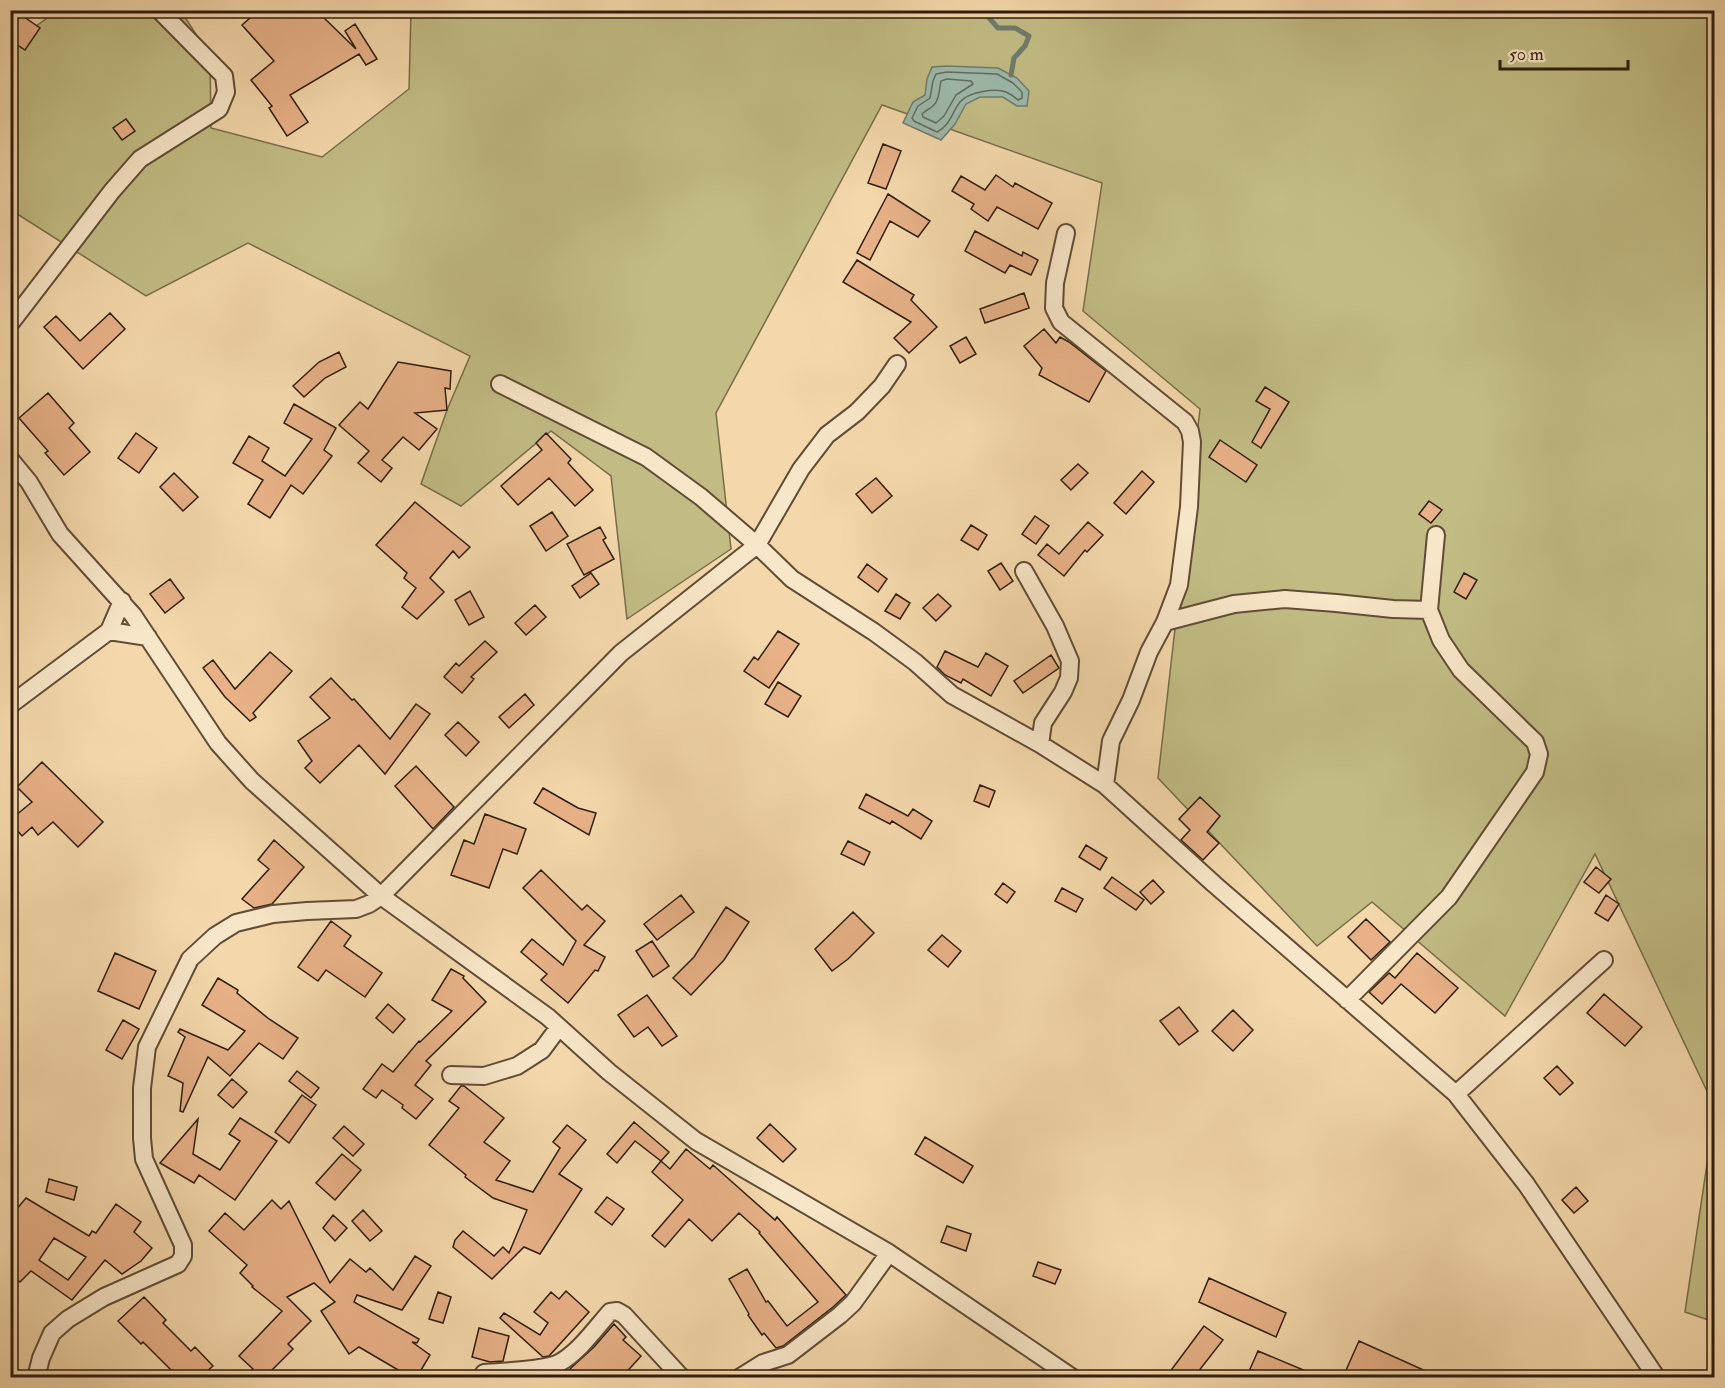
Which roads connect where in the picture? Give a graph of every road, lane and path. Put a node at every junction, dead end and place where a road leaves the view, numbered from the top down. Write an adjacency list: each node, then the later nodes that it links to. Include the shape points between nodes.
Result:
1 (159, 10): 3 (street, via 224,76 226,92 219,109 140,159)
2 (1066, 233): 12 (street, via 1055,283 1054,308 1061,322 1168,407 1190,431 1189,507 1179,585)
3 (10, 324)
4 (897, 364): 8 (street, via 882,386 827,435 801,469)
5 (500, 384): 8 (street, via 646,457 701,496)
6 (10, 459): 10 (street, via 29,482 60,534)
7 (1436, 536): 11 (street)
8 (757, 545): 16 (street, via 792,579 874,632 952,695); 18 (street, via 621,654)
9 (1024, 571): 16 (street, via 1070,661 1069,678 1043,723)
10 (122, 602): 13 (street); 14 (street)
11 (1429, 610): 12 (street, via 1285,599 1234,604); 20 (street, via 1441,640 1461,670 1535,742 1539,754 1535,772 1449,897)
12 (1165, 622): 17 (street, via 1111,741)
13 (109, 631): 14 (street); 15 (street)
14 (148, 637): 18 (street, via 218,743 252,782)
15 (10, 705)
16 (1040, 744): 17 (street)
17 (1105, 785): 20 (street)
18 (381, 896): 21 (street); 26 (street, via 356,909 307,910 236,923 190,959 147,1047 142,1088 144,1159 183,1245 183,1256 178,1264 104,1297 68,1319 52,1333)
19 (1605, 960): 23 (street)
20 (1347, 1000): 23 (street)
21 (559, 1027): 22 (street, via 542,1050 517,1066 484,1076); 24 (street, via 696,1141)
22 (451, 1075)
23 (1455, 1094): 30 (street, via 1526,1184)
24 (889, 1253): 28 (street, via 840,1315 788,1355); 29 (street)
25 (483, 1373): 27 (street, via 559,1363 610,1312 617,1311)
26 (36, 1377)
27 (682, 1377)
28 (739, 1377)
29 (1073, 1377)
30 (1657, 1377)

